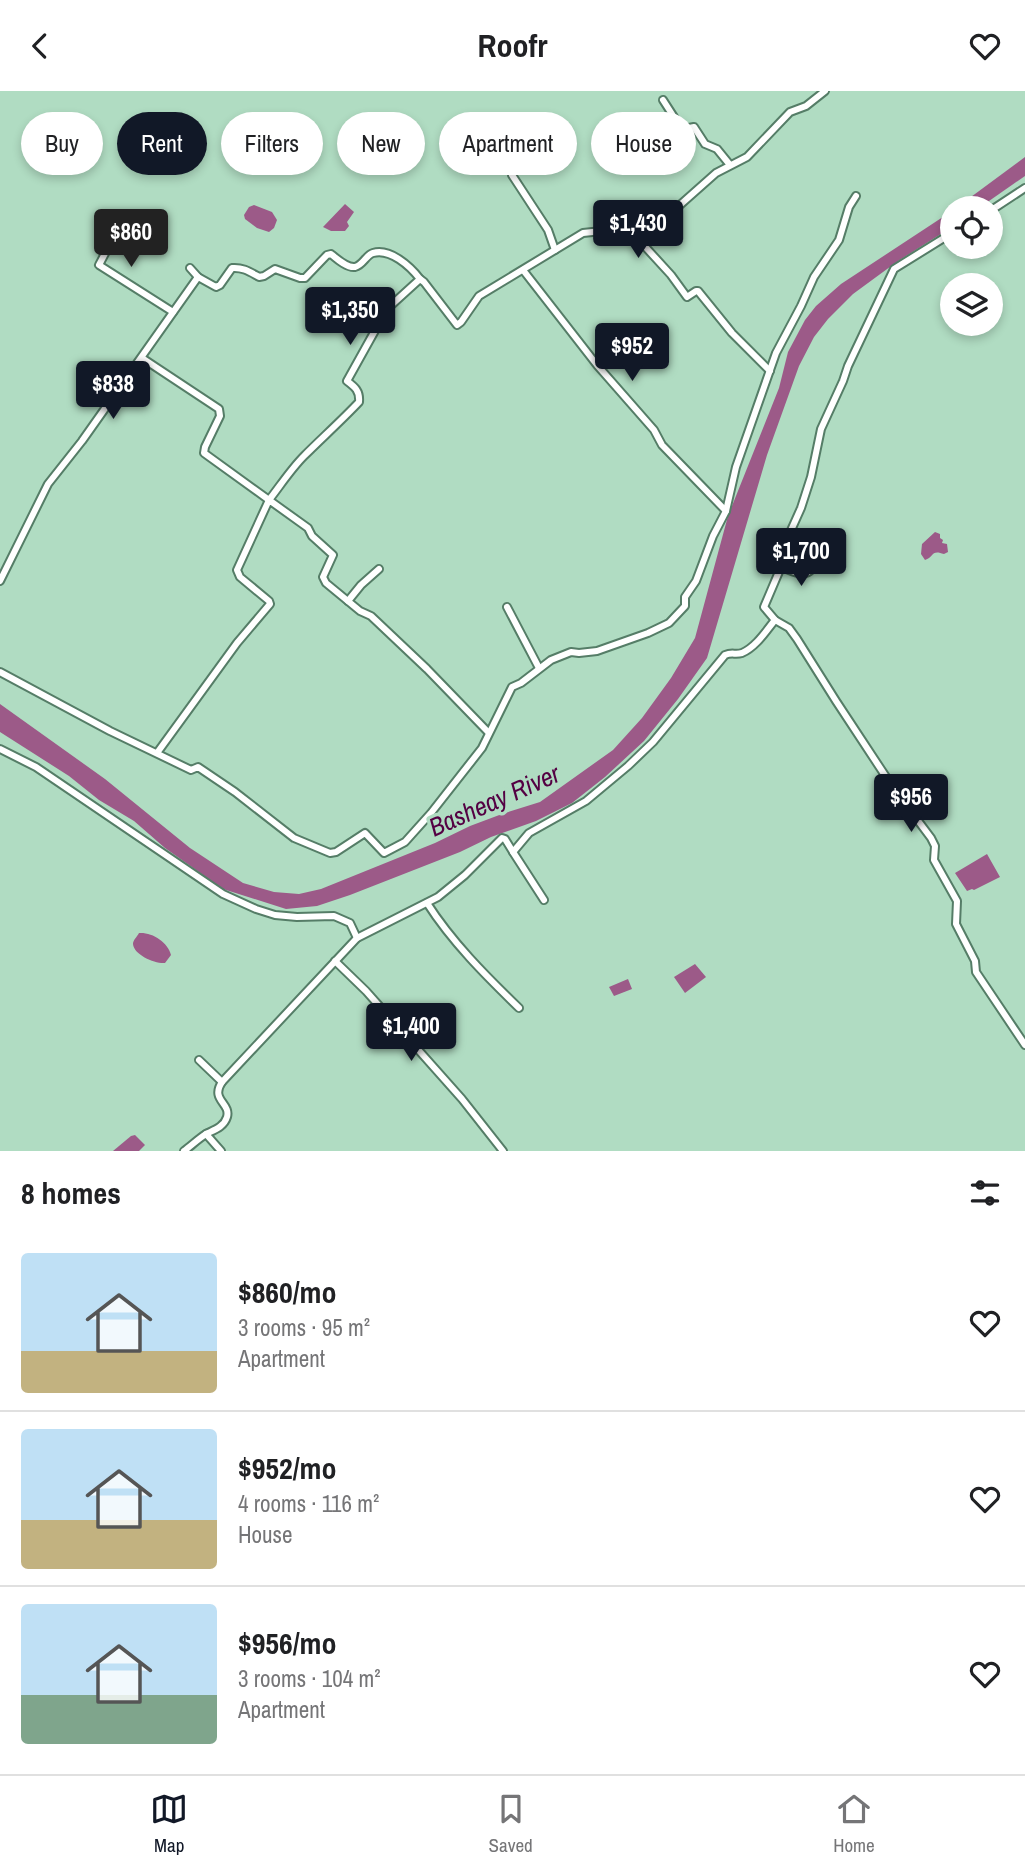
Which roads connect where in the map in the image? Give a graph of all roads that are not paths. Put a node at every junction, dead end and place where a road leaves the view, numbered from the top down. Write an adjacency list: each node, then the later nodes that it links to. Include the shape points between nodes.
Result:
1 (825, 91): 3 (street, via 790,112 747,157)
2 (663, 100): 3 (street, via 682,129 694,127 705,144 717,149)
3 (730, 165): 9 (street)
4 (512, 175): 11 (street, via 548,230)
5 (1025, 188): 7 (street)
6 (856, 196): 18 (street, via 839,240 814,277)
7 (1003, 202)
8 (124, 217): 16 (street, via 99,265)
9 (639, 240): 11 (street, via 602,231 583,233); 18 (street, via 687,297 698,291)
10 (940, 240): 21 (street, via 894,269 821,429 811,477 784,546)
11 (555, 250): 13 (street)
12 (190, 268): 14 (street)
13 (523, 270): 15 (street, via 480,296 457,325); 20 (street, via 662,445)
14 (198, 277): 15 (street, via 216,287 232,268 259,277 275,269 305,278 327,255 355,267 371,253 383,252 413,269); 16 (street)
15 (419, 279): 19 (street, via 387,309 347,381 360,394 359,401 303,457)
16 (173, 312): 17 (street)
17 (142, 358): 19 (street, via 219,409 220,417 204,453); 24 (street, via 48,484)
18 (770, 371): 20 (street, via 736,467)
19 (269, 500): 25 (street, via 308,528 333,555 323,579); 32 (street, via 237,570 270,604)
20 (726, 511): 28 (street, via 685,597 685,606 669,623 597,651 571,652)
21 (781, 567): 23 (street, via 804,575); 27 (street, via 764,607)
22 (379, 569): 25 (street)
23 (812, 569)
24 (0, 581)
25 (348, 601): 30 (street, via 375,620)
26 (507, 607): 28 (street)
27 (775, 620): 33 (street, via 752,647 725,655 628,766 586,801 529,833); 39 (street, via 797,639 931,838 933,860 957,901 956,924 976,972)
28 (539, 668): 30 (street, via 512,687)
29 (0, 672): 32 (street)
30 (488, 732): 32 (street, via 482,748 431,813 405,842 384,853 365,833 330,853 294,838 198,767 191,770)
31 (0, 749): 36 (street, via 36,767 223,894 275,915 334,916 350,923)
32 (157, 753)
33 (513, 852): 34 (street); 35 (street, via 502,838 465,875)
34 (544, 900)
35 (427, 903): 36 (street); 38 (street, via 481,971)
36 (357, 939): 37 (street)
37 (335, 961): 41 (street); 45 (street, via 462,1099)
38 (519, 1009)
39 (1025, 1045)
40 (199, 1060): 41 (street)
41 (222, 1082): 42 (street, via 217,1094 227,1118)
42 (206, 1134): 43 (street); 44 (street)
43 (184, 1151)
44 (221, 1151)
45 (503, 1151)

